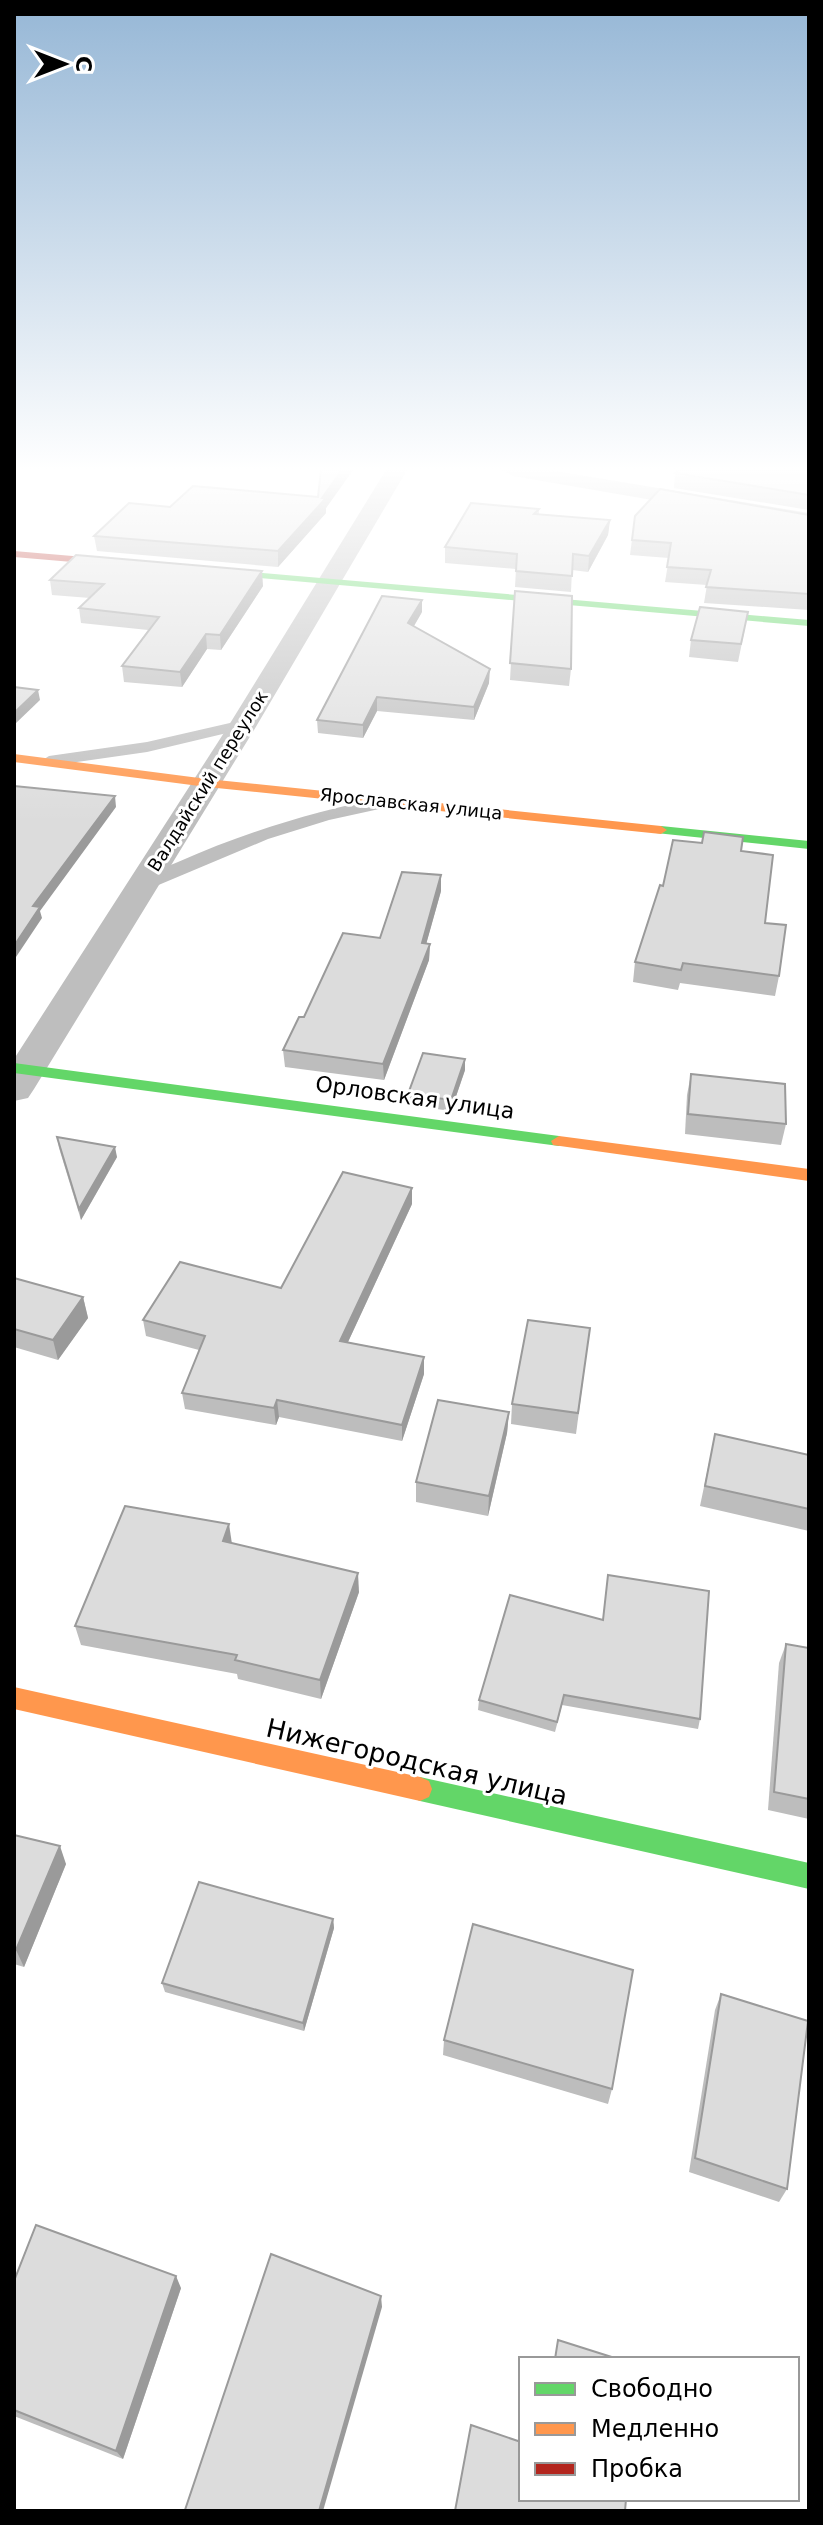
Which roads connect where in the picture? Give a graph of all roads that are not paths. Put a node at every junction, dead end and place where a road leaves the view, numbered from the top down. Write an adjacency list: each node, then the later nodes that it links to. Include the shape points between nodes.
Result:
1 (327, 588): 4 (street, Валдайский переулок)
2 (399, 588): 3 (street)
3 (809, 623)
4 (243, 725): 6 (lane, via 175,743); 7 (street, Валдайский переулок)
5 (14, 758): 6 (street, Ярославская улица)
6 (42, 762): 7 (street, Ярославская улица)
7 (207, 783): 8 (street, Ярославская улица); 10 (street, Валдайский переулок)
8 (389, 802): 9 (street, Ярославская улица); 10 (lane, via 335,811 203,855)
9 (809, 845)
10 (143, 885): 11 (street, Валдайский переулок)
11 (19, 1076): 12 (street, Орловская улица)
12 (809, 1175)
13 (14, 1698): 14 (street, Нижегородская улица)
14 (809, 1876)

